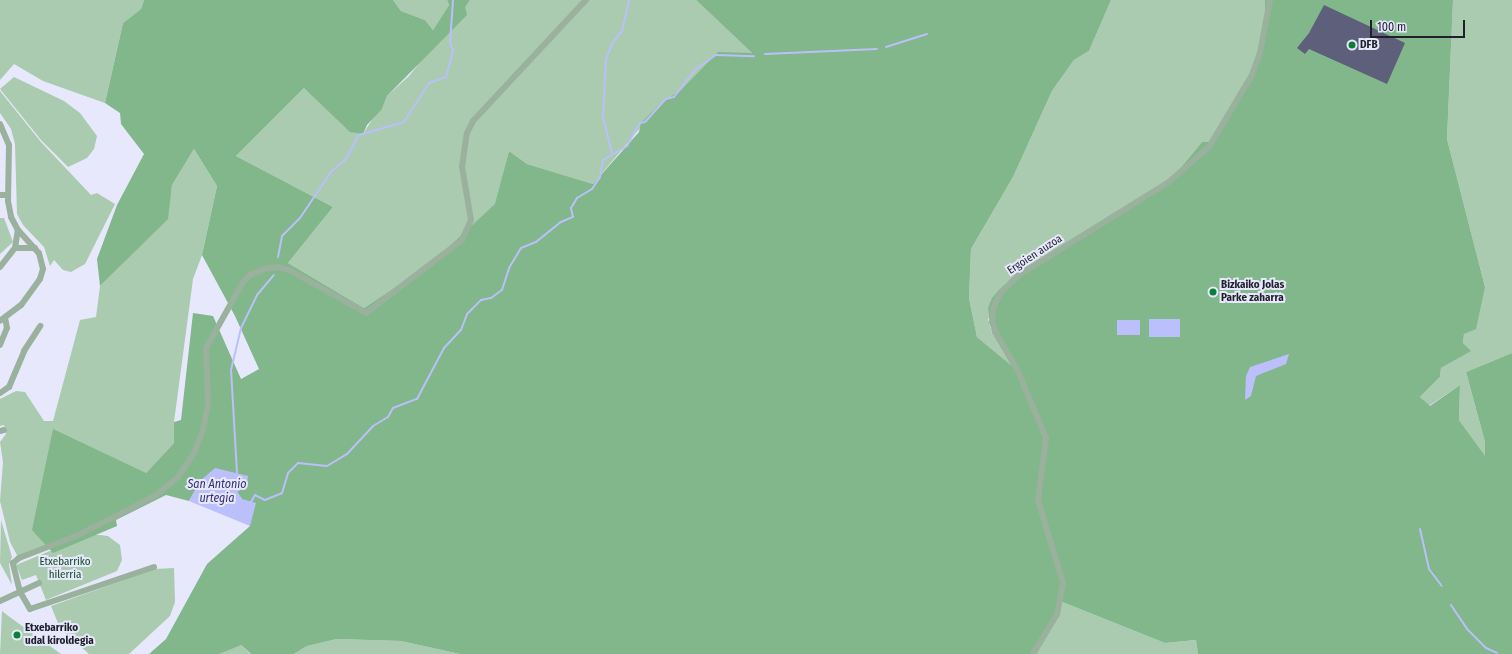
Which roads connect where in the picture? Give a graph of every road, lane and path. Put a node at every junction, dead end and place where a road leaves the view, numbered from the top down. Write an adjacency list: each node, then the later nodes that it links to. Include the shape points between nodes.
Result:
1 (586, 0): 16 (street, via 473,121 467,133 462,167 471,220 462,240 366,313 291,271 278,267 250,275 243,282 206,348 208,404 203,430 194,453 178,477 156,495 130,510 57,544 15,560 13,569)
2 (1270, 0): 18 (street, Ergoien auzoa, via 1260,53 1252,75 1209,147 1169,182 1019,275 1000,293 993,309 992,322 996,333 1018,371 1046,438 1038,500 1063,583 1057,614)
3 (0, 124): 5 (street, via 9,145)
4 (0, 195): 5 (street)
5 (8, 195): 6 (street, via 11,215)
6 (18, 230): 7 (street); 8 (street)
7 (15, 248): 8 (street); 9 (street)
8 (35, 248): 10 (street, via 42,261 40,279 21,306)
9 (0, 267)
10 (3, 320): 12 (street, via 7,328)
11 (40, 326): 13 (street, via 24,351 9,387)
12 (0, 344)
13 (0, 393)
14 (154, 567): 16 (street, via 30,609)
15 (39, 583): 16 (street)
16 (20, 592): 17 (street)
17 (0, 601)
18 (1033, 654)

